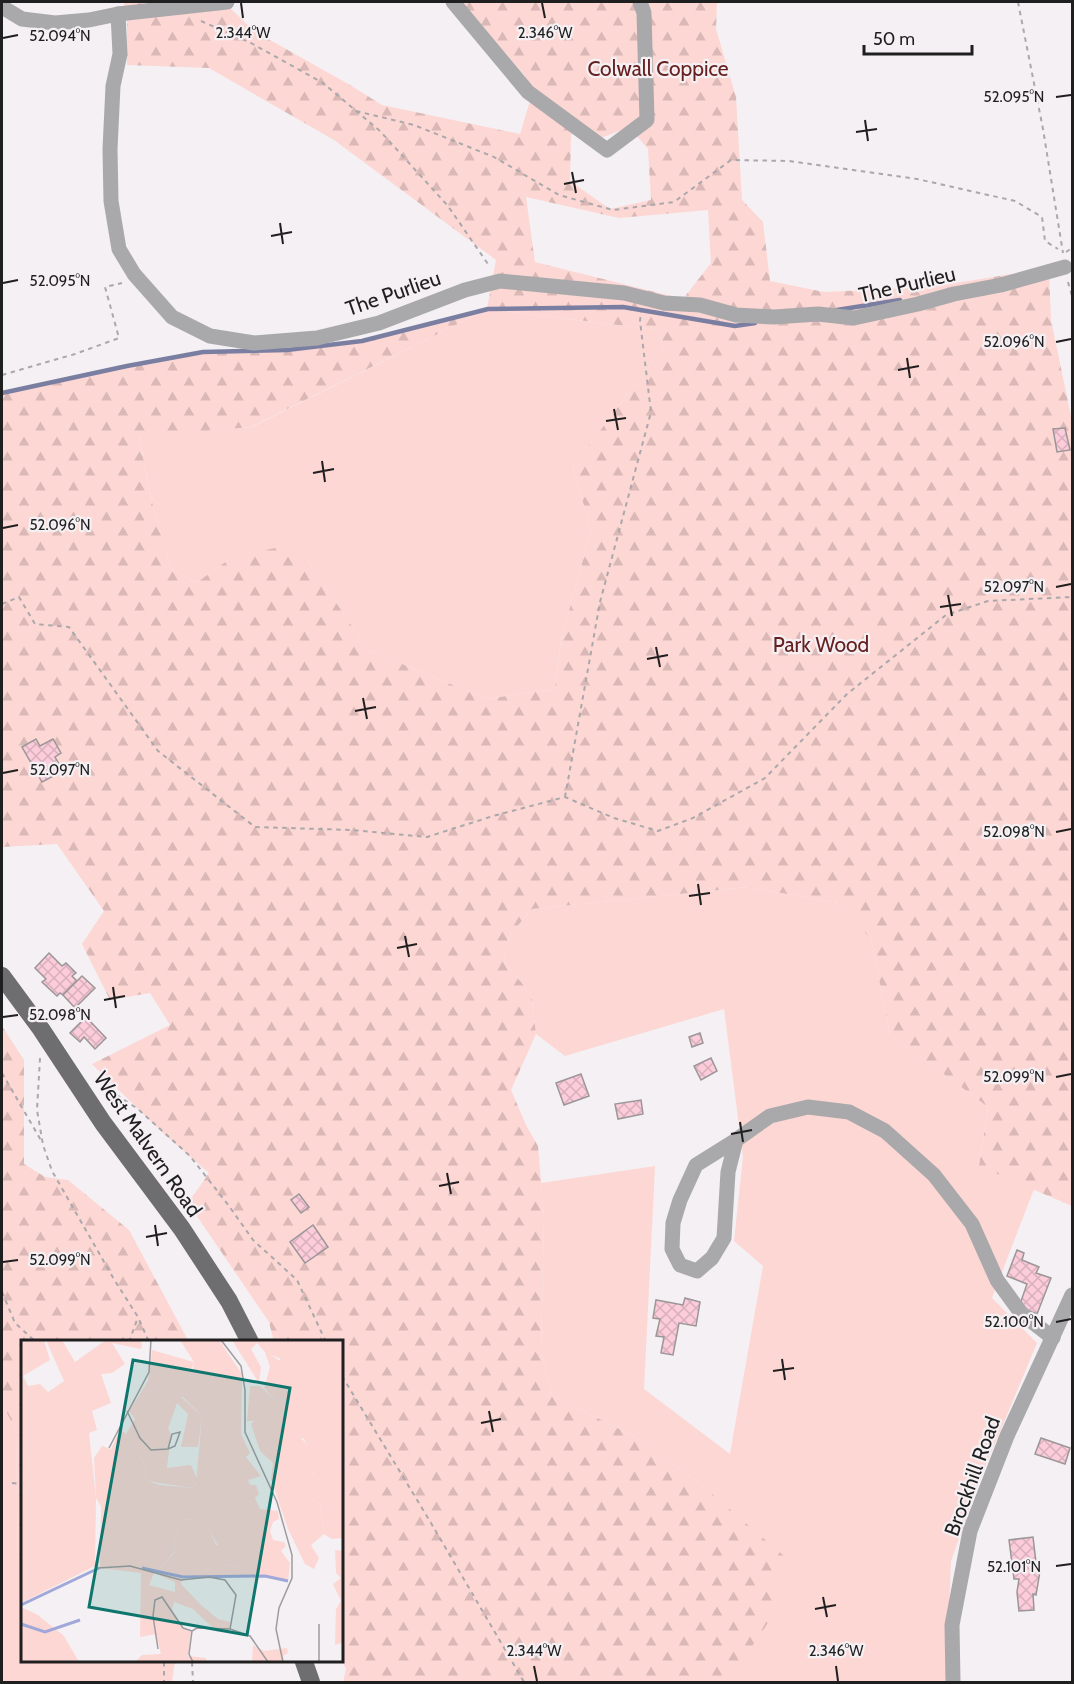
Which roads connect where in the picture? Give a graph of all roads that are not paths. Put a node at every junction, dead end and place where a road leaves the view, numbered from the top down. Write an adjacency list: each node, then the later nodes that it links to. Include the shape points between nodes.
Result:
1 (227, 2): 5 (street)
2 (453, 2): 3 (street, via 528,92 607,150 647,120 644,13)
3 (640, 2)
4 (2, 7): 5 (street, via 22,19 55,23)
5 (118, 14): 6 (street, The Purlieu, via 120,54 113,86 110,149 111,201 118,249 172,317 210,336 254,343 317,338 379,323 500,281 624,293 736,315 854,318 1000,285)
6 (1064, 260)
7 (2, 976): 11 (main road, West Malvern Road, via 182,1229 229,1301)
8 (736, 1140): 8 (street, via 728,1172 724,1238 698,1271 680,1265 672,1249 674,1223 692,1173 696,1165); 10 (street, via 770,1116 807,1107 849,1112 885,1131 934,1175 972,1224 997,1280 1021,1313)
9 (1072, 1295): 10 (street, Brockhill Road)
10 (1053, 1338): 14 (street, Brockhill Road, via 1007,1436 970,1531 952,1624)
11 (249, 1340)
12 (304, 1663): 13 (main road)
13 (311, 1683)
14 (953, 1683)

